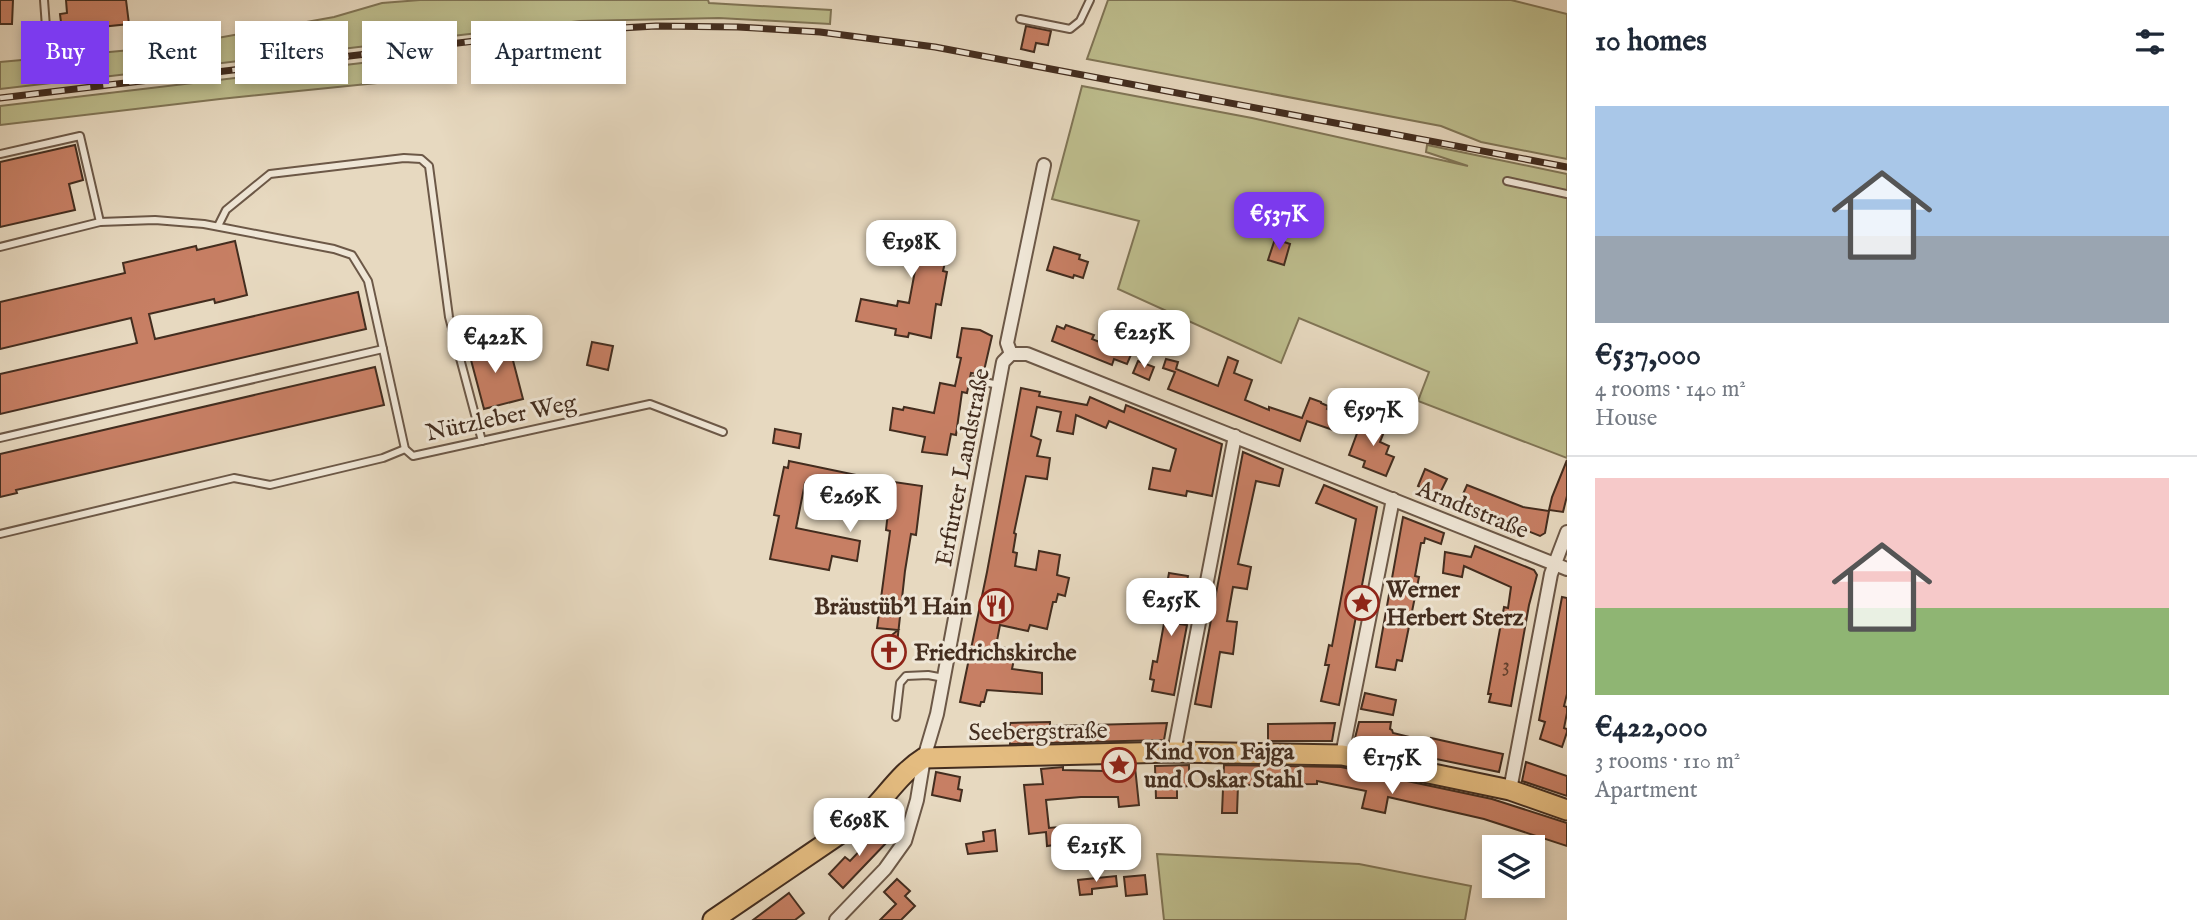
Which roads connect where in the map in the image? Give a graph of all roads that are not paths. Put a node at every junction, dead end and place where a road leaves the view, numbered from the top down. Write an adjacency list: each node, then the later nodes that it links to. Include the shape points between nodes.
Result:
1 (44, 0): 4 (lane)
2 (1090, 0): 3 (lane, via 1080,21 1070,29)
3 (1020, 19)
4 (46, 21)
5 (0, 154): 9 (lane, via 79,136)
6 (1044, 165): 13 (street, Erfurter Landstraße, via 1007,343)
7 (1507, 181): 8 (lane)
8 (1567, 194)
9 (100, 222): 10 (lane, Nützleber Weg, via 155,220); 11 (lane, Nützleber Weg)
10 (218, 226): 12 (lane, Nützleber Weg, via 352,255 368,281); 19 (lane, via 226,209 270,174 421,159 429,166 449,317)
11 (0, 247)
12 (383, 349): 18 (lane); 20 (lane, Nützleber Weg)
13 (1011, 354): 15 (street, Erfurter Landstraße, via 1003,362); 17 (street, Arndtstraße, via 1027,354)
14 (974, 380): 15 (lane)
15 (999, 385): 25 (street, Erfurter Landstraße)
16 (723, 432): 19 (lane, Nützleber Weg, via 650,404)
17 (1235, 436): 21 (street, Arndtstraße); 27 (street)
18 (0, 438)
19 (482, 441): 20 (lane, Nützleber Weg, via 413,456)
20 (405, 449): 23 (lane, via 270,485 234,478)
21 (1393, 499): 24 (street, Arndtstraße); 28 (street)
22 (1567, 532): 24 (street)
23 (0, 534)
24 (1561, 566): 30 (street)
25 (944, 678): 26 (lane, via 906,676 900,683); 29 (street, Erfurter Landstraße)
26 (896, 717)
27 (1174, 752): 28 (main road, Seebergstraße); 29 (main road, Seebergstraße)
28 (1342, 755): 30 (main road, Seebergstraße)
29 (924, 758): 32 (main road, via 910,767 866,816); 33 (street, Erfurter Landstraße, via 905,841)
30 (1510, 790): 31 (main road, Seebergstraße)
31 (1567, 810)
32 (713, 920)
33 (836, 920)

